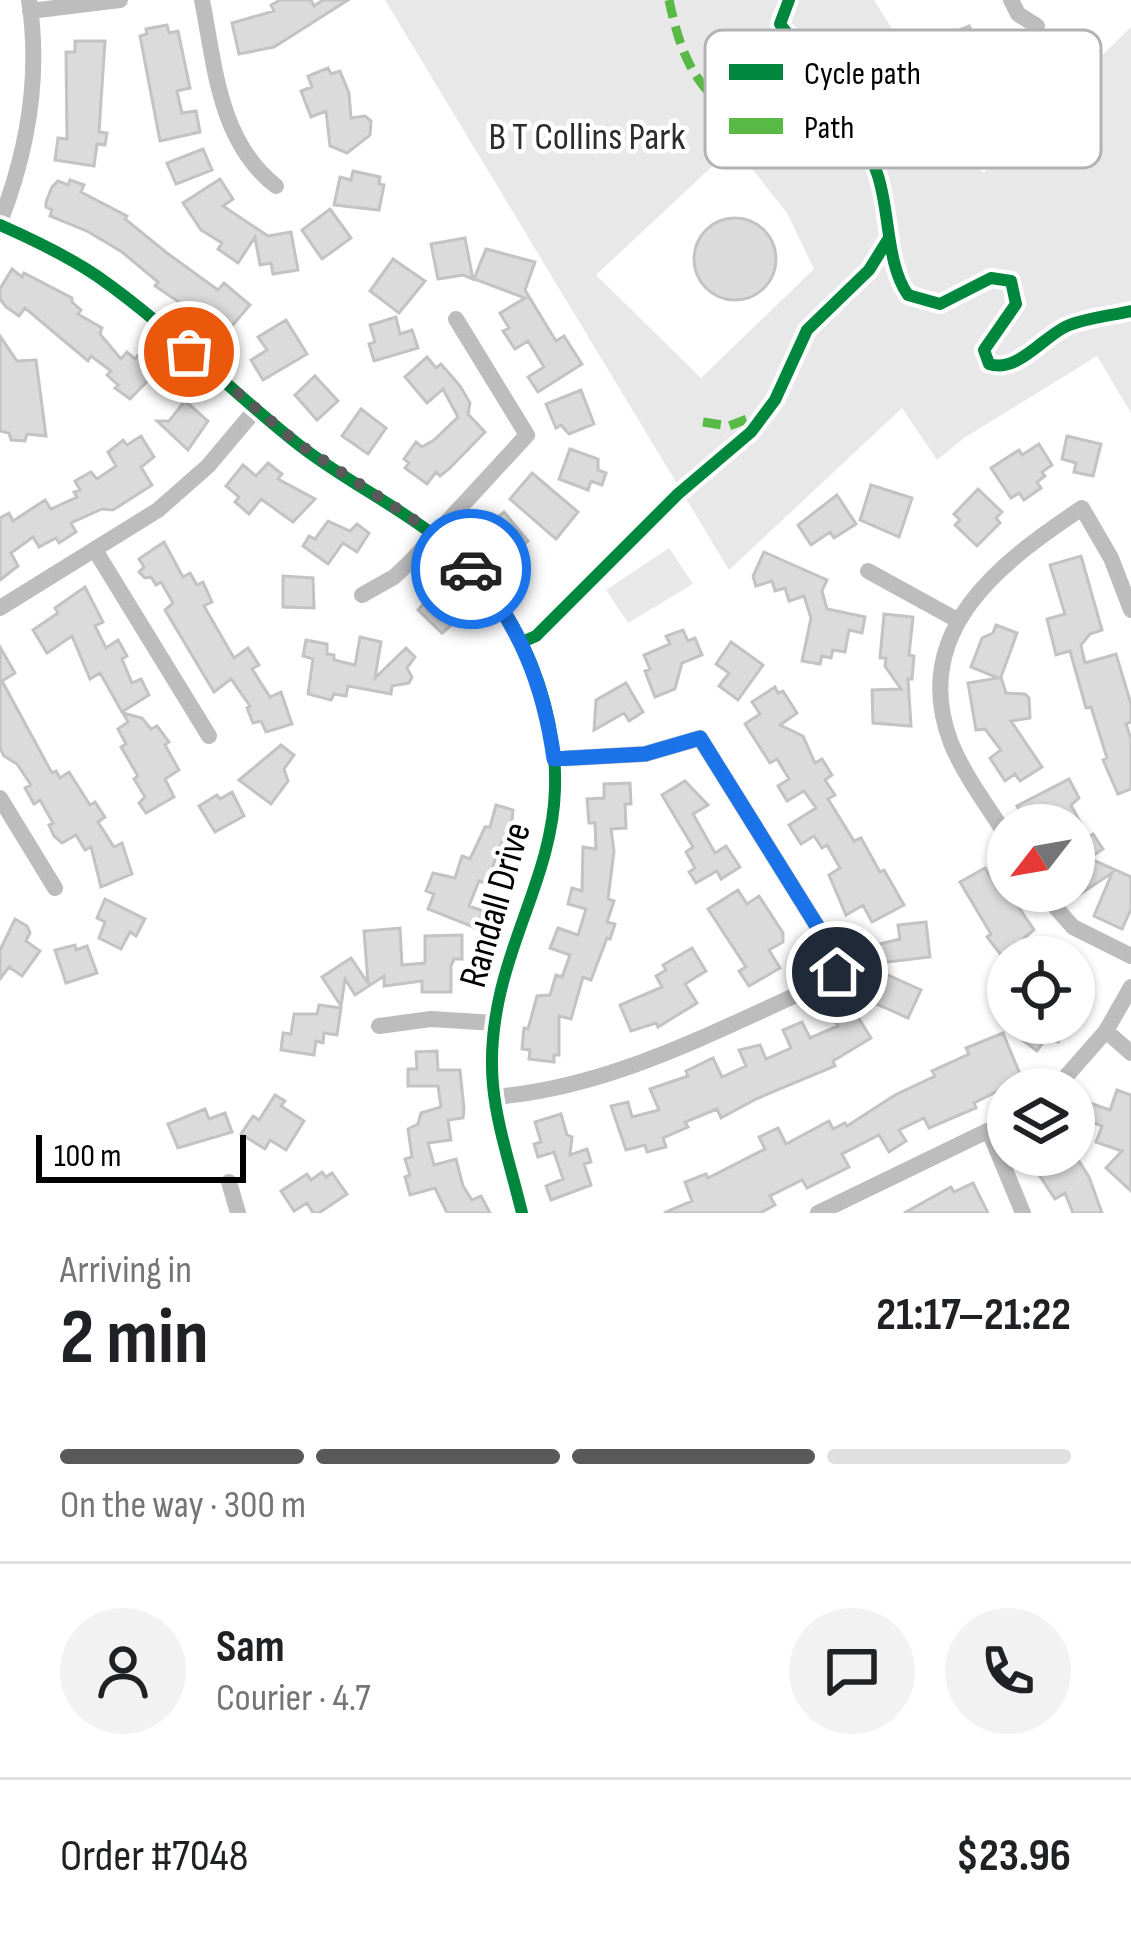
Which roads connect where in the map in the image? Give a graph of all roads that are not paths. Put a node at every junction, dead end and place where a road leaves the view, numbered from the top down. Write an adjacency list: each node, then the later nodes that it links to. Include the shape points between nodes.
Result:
1 (120, 0): 4 (street)
2 (202, 0): 6 (street, via 232,134)
3 (1011, 0): 5 (street)
4 (29, 6): 7 (street, via 29,120)
5 (1036, 26)
6 (276, 186)
7 (0, 224): 9 (street, Randall Drive, via 96,275)
8 (456, 319): 10 (street, via 527,435)
9 (256, 409): 10 (street, Randall Drive, via 324,464); 11 (street, via 184,489)
10 (434, 533): 13 (street, via 394,577); 18 (street, Randall Drive, via 486,585 522,641)
11 (95, 550): 14 (street); 17 (street)
12 (868, 571): 16 (street)
13 (362, 595)
14 (0, 608)
15 (1131, 610): 16 (street, via 1082,508 995,571)
16 (959, 621): 20 (street, via 941,678 944,718)
17 (209, 736)
18 (554, 759): 25 (street, Randall Drive, via 553,820); 30 (street, via 645,754 700,738 832,950 837,972 626,1070)
19 (0, 798): 21 (street)
20 (987, 804)
21 (55, 888)
22 (1060, 912): 23 (street, via 1090,939)
23 (1131, 956)
24 (1131, 987): 27 (street)
25 (494, 1023): 26 (street); 30 (street, Randall Drive)
26 (379, 1026)
27 (1106, 1031): 28 (street); 29 (street)
28 (1131, 1053)
29 (1073, 1068)
30 (493, 1097): 35 (street, Randall Drive)
31 (987, 1132): 36 (street)
32 (1008, 1176): 37 (street)
33 (229, 1182): 34 (street)
34 (238, 1213)
35 (523, 1213)
36 (818, 1213)
37 (1023, 1213)

